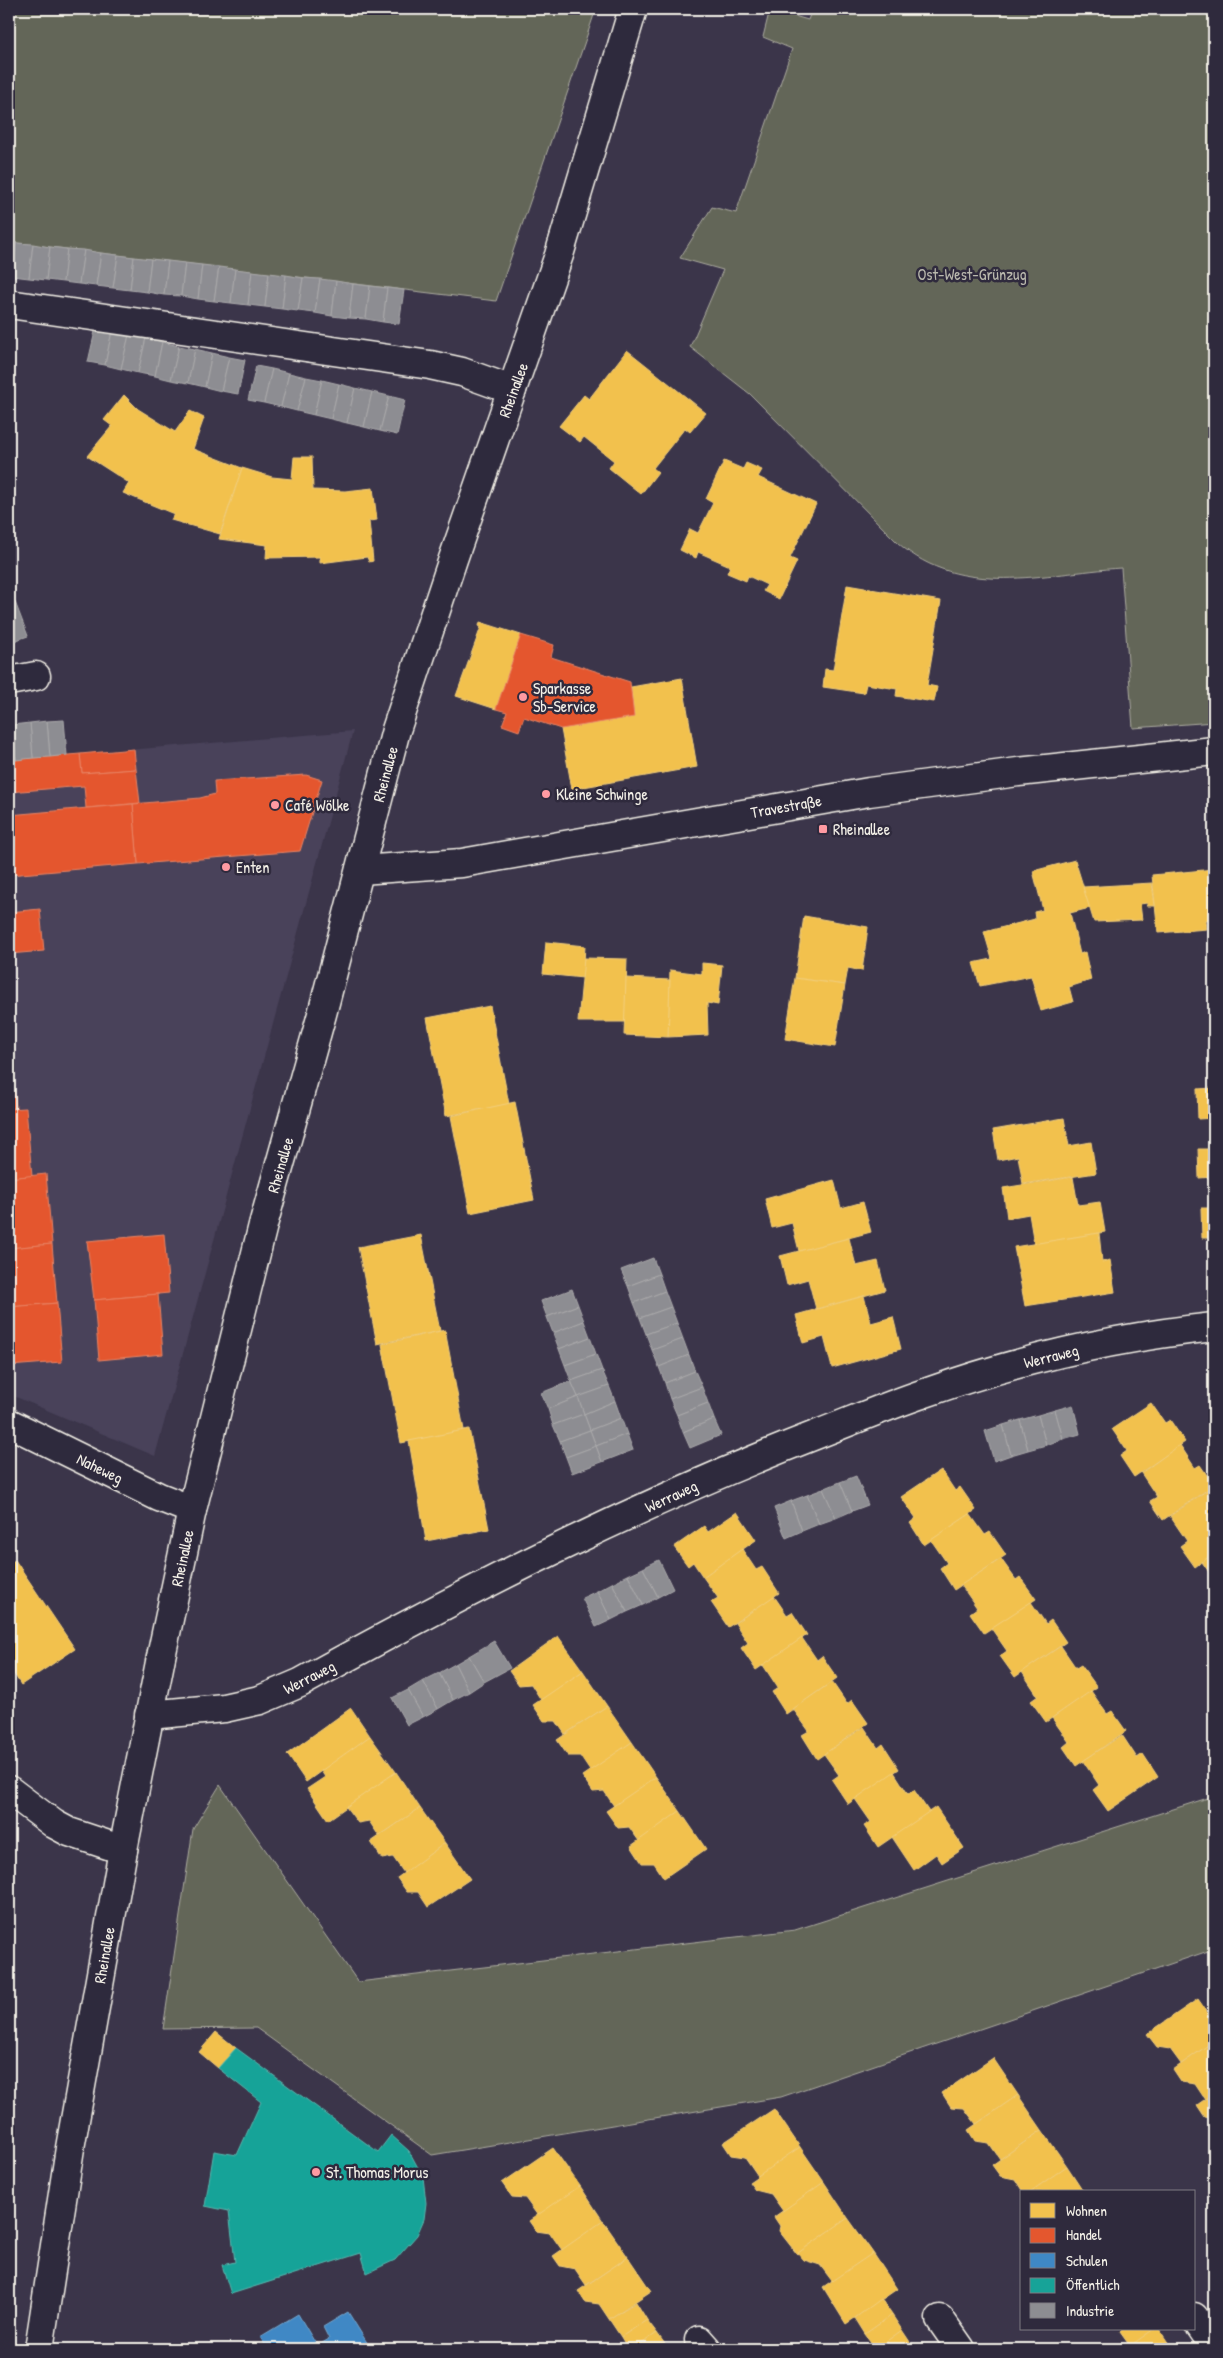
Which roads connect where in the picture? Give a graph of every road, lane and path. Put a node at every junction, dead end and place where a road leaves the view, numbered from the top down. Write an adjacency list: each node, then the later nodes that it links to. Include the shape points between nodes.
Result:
1 (633, 9): 3 (street, Rheinallee, via 559,255)
2 (9, 304): 3 (street, via 430,365 462,372)
3 (512, 390): 7 (street, Rheinallee, via 396,730)
4 (36, 676): 5 (street)
5 (9, 681)
6 (1214, 751): 7 (street, Travestraße, via 869,792 462,863)
7 (360, 870): 10 (street, Rheinallee, via 263,1225)
8 (1214, 1327): 11 (street, Werraweg, via 1138,1336 1039,1358 925,1392 742,1464 547,1553 300,1683 260,1700 224,1708)
9 (9, 1423): 10 (street, Naheweg)
10 (192, 1510): 11 (street, Rheinallee)
11 (149, 1716): 13 (street, Rheinallee)
12 (9, 1790): 13 (street, via 69,1832)
13 (123, 1850): 17 (street, Rheinallee, via 71,2139)
14 (940, 2319): 18 (street)
15 (1196, 2320): 16 (street)
16 (1214, 2346)
17 (39, 2349)
18 (961, 2349)

